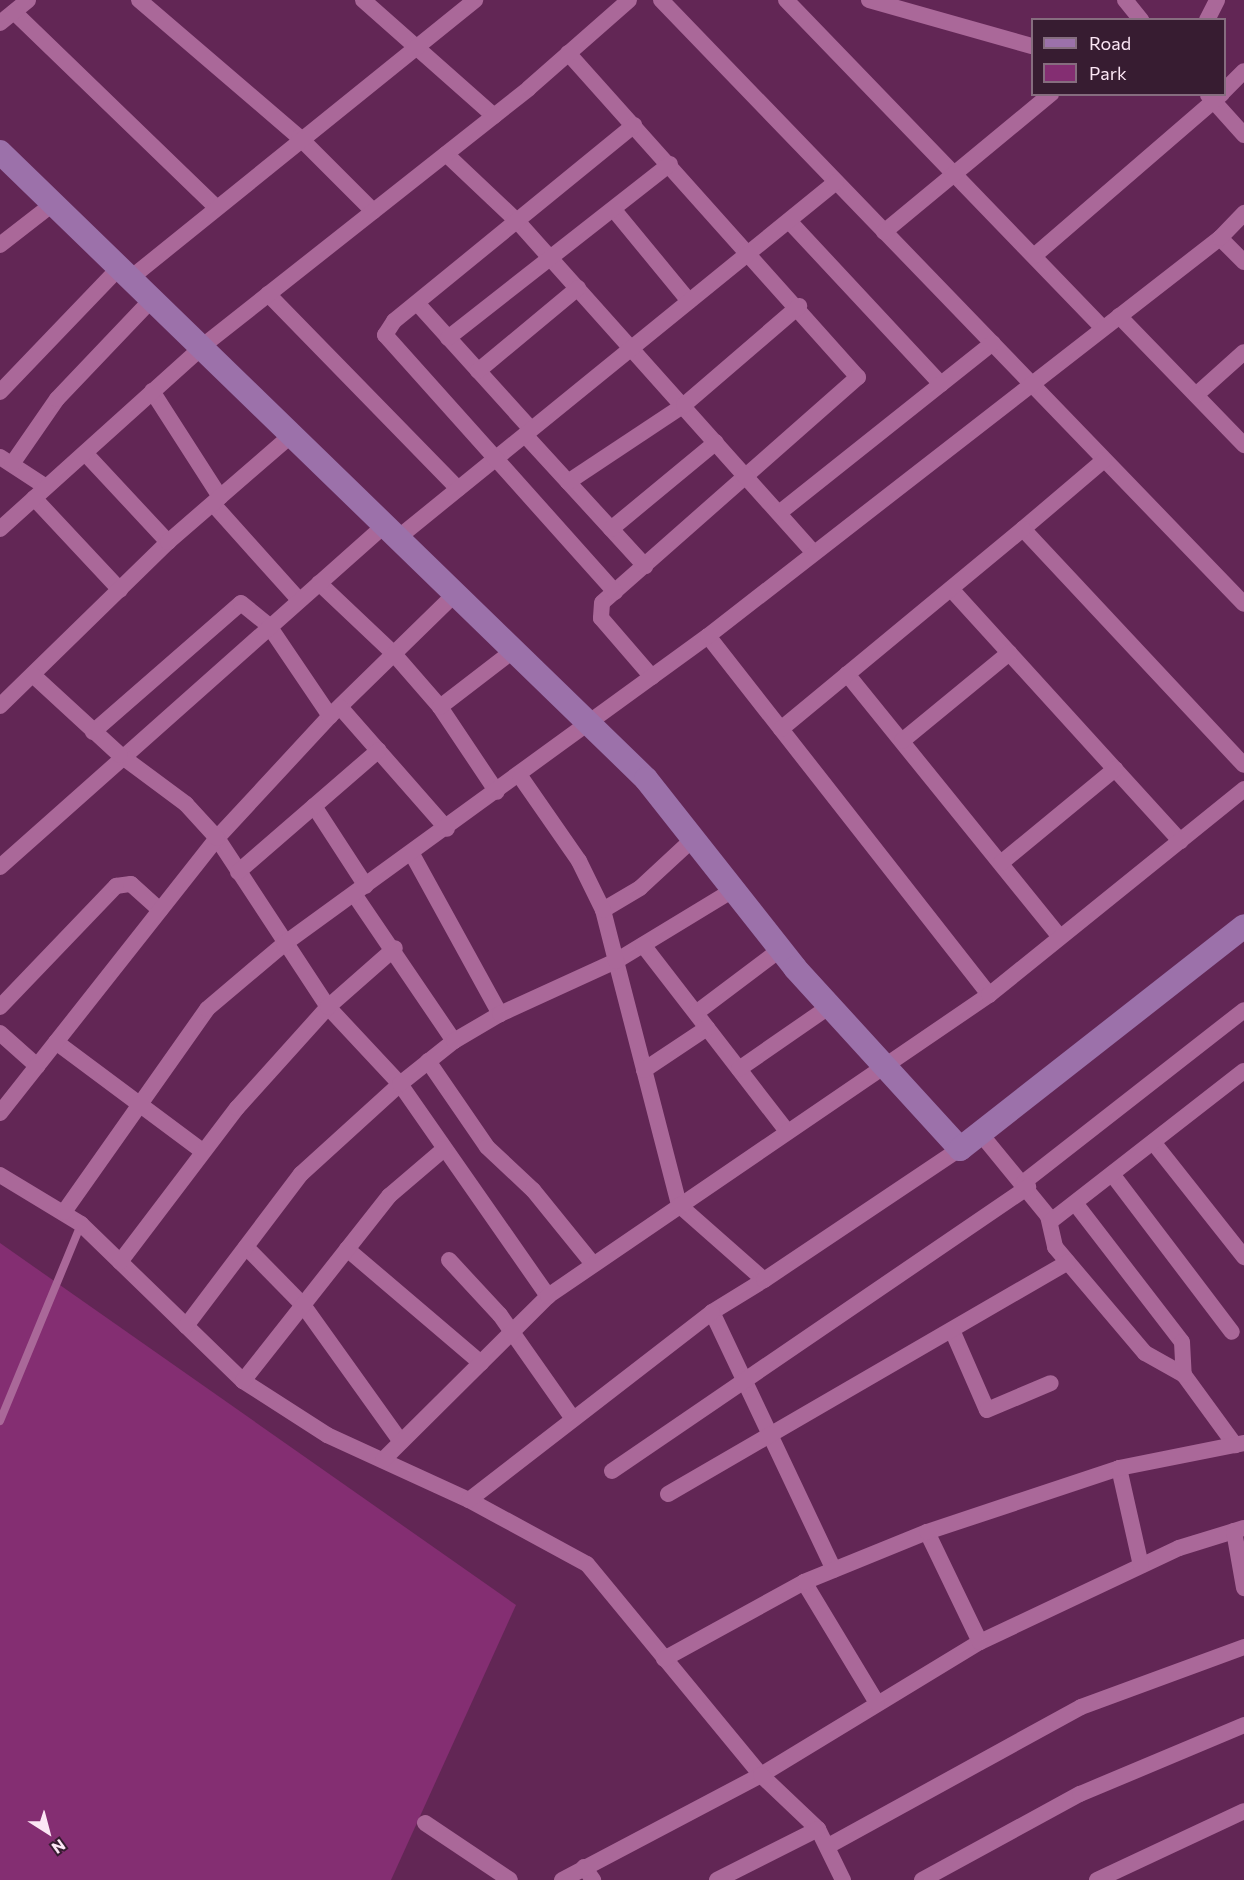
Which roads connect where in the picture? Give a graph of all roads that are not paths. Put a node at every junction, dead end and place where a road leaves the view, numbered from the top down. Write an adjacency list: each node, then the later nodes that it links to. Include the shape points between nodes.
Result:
1 (28, 0): 10 (street)
2 (140, 0): 23 (street)
3 (363, 0): 14 (street)
4 (475, 0): 14 (street)
5 (629, 0): 15 (street)
6 (661, 0): 28 (street)
7 (786, 0): 27 (street)
8 (869, 0): 13 (street)
9 (1217, 0): 11 (street)
10 (14, 12): 12 (street); 30 (street)
11 (1208, 18)
12 (0, 23)
13 (1031, 46)
14 (417, 48): 20 (street); 23 (street)
15 (568, 53): 20 (street); 21 (street)
16 (1244, 71): 17 (street)
17 (1226, 88)
18 (1049, 96): 27 (street)
19 (1217, 96): 22 (street); 40 (street)
20 (494, 116): 25 (street)
21 (634, 125): 26 (street); 35 (street)
22 (1244, 135)
23 (299, 137): 30 (street); 32 (street)
24 (0, 152): 29 (street)
25 (446, 154): 32 (street); 35 (street)
26 (670, 164): 31 (street); 39 (street)
27 (954, 173): 36 (street); 40 (street)
28 (836, 182): 34 (street); 36 (street)
29 (54, 203): 38 (street); 43 (street)
30 (216, 207): 43 (street)
31 (614, 210): 41 (street); 47 (street)
32 (373, 211): 45 (street)
33 (1244, 213): 37 (street)
34 (789, 220): 39 (street); 59 (street)
35 (518, 222): 41 (street); 48 (street)
36 (884, 232): 53 (street)
37 (1220, 237): 42 (street); 50 (street)
38 (0, 245)
39 (750, 252): 47 (street); 49 (street)
40 (1034, 256): 51 (street)
41 (552, 261): 44 (street); 52 (street)
42 (1244, 262)
43 (126, 271): 46 (street); 61 (street)
44 (578, 288): 55 (street); 57 (street)
45 (268, 294): 54 (street); 74 (street)
46 (154, 297): 54 (street); 70 (street, via 57,399)
47 (689, 301): 55 (street)
48 (417, 303): 52 (street); 69 (street, via 387,327 389,342)
49 (799, 306): 63 (street); 72 (street, via 858,377)
50 (1119, 316): 51 (street); 62 (street)
51 (1103, 328): 58 (street)
52 (448, 338): 57 (street)
53 (993, 343): 58 (street); 59 (street)
54 (204, 345): 60 (street); 65 (street)
55 (633, 347): 63 (street); 64 (street)
56 (1244, 352): 62 (street)
57 (478, 371): 64 (street)
58 (1031, 382): 71 (street); 83 (street)
59 (941, 384): 77 (street)
60 (152, 391): 68 (street); 76 (street)
61 (0, 392)
62 (1196, 395): 67 (street)
63 (684, 405): 66 (street); 73 (street)
64 (528, 432): 69 (street); 73 (street)
65 (294, 433): 76 (street); 81 (street)
66 (716, 442): 72 (street); 79 (street)
67 (1244, 445)
68 (85, 453): 75 (street); 82 (street)
69 (494, 459): 74 (street); 88 (street)
70 (6, 460): 75 (street)
71 (1104, 460): 80 (street); 91 (street)
72 (747, 477): 77 (street); 84 (street)
73 (568, 482): 79 (street)
74 (458, 489): 81 (street)
75 (40, 493): 78 (street); 87 (street)
76 (216, 500): 82 (street); 90 (street)
77 (779, 513): 83 (street)
78 (0, 529)
79 (611, 529): 84 (street)
80 (1023, 529): 86 (street); 109 (street)
81 (392, 530): 85 (street); 89 (street)
82 (168, 542): 87 (street)
83 (813, 552): 93 (street)
84 (645, 566): 88 (street)
85 (319, 583): 90 (street); 96 (street)
86 (951, 589): 95 (street); 97 (street)
87 (120, 590): 98 (street)
88 (615, 592): 99 (street, via 598,613)
89 (456, 593): 94 (street); 96 (street)
90 (299, 600): 92 (street)
91 (1244, 604)
92 (269, 626): 102 (street); 105 (street, via 247,605 236,605); 108 (street)
93 (708, 636): 99 (street); 104 (street)
94 (514, 650): 101 (street); 103 (street)
95 (1009, 653): 106 (street); 110 (street)
96 (394, 654): 101 (street); 102 (street)
97 (848, 674): 104 (street); 106 (street)
98 (34, 676): 100 (street); 105 (street)
99 (652, 677): 103 (street)
100 (0, 706)
101 (440, 707): 113 (street)
102 (335, 711): 107 (street); 116 (street)
103 (589, 724): 111 (street); 117 (street, via 646,779)
104 (781, 729): 134 (street)
105 (93, 732): 108 (street)
106 (902, 741): 120 (street)
107 (379, 750): 114 (street); 115 (street)
108 (120, 755): 116 (street, via 186,804); 121 (street)
109 (1244, 765)
110 (1114, 769): 118 (street); 120 (street)
111 (520, 776): 113 (street); 126 (street, via 558,825)
112 (1244, 789): 118 (street)
113 (497, 792): 115 (street)
114 (314, 806): 122 (street); 123 (street)
115 (447, 829): 119 (street)
116 (218, 838): 122 (street); 125 (street)
117 (693, 839): 124 (street); 126 (street, via 640,888)
118 (1180, 841): 128 (street)
119 (412, 854): 123 (street); 140 (street)
120 (1001, 863): 128 (street)
121 (0, 867)
122 (238, 872): 129 (street)
123 (360, 890): 129 (street); 131 (street)
124 (733, 890): 130 (street); 132 (street)
125 (160, 910): 136 (street, via 131,884 116,886); 144 (street)
126 (603, 910): 133 (street)
127 (1244, 926): 155 (street)
128 (1060, 937): 134 (street)
129 (284, 944): 137 (street); 152 (street, via 207,1009)
130 (643, 945): 133 (street); 139 (street)
131 (395, 948): 137 (street); 143 (street)
132 (781, 949): 135 (street); 139 (street)
133 (616, 961): 140 (street); 149 (street)
134 (989, 995): 148 (street)
135 (830, 1006): 147 (street); 148 (street)
136 (0, 1007)
137 (328, 1007): 151 (street); 159 (street)
138 (1244, 1010): 162 (street)
139 (696, 1013): 141 (street)
140 (500, 1014): 143 (street)
141 (707, 1028): 147 (street); 149 (street)
142 (0, 1033): 146 (street)
143 (454, 1041): 145 (street)
144 (56, 1042): 146 (street); 152 (street)
145 (428, 1061): 151 (street); 174 (street, via 487,1147 539,1197)
146 (37, 1066): 153 (street)
147 (739, 1069): 154 (street)
148 (886, 1069): 154 (street); 158 (street)
149 (644, 1070): 164 (street)
150 (1244, 1071): 156 (street)
151 (400, 1084): 157 (street); 168 (street, via 301,1174)
152 (139, 1105): 159 (street); 165 (street)
153 (0, 1113)
154 (786, 1130): 164 (street)
155 (980, 1133): 158 (street); 162 (street)
156 (1153, 1142): 160 (street); 170 (street)
157 (444, 1149): 169 (street, via 389,1196); 176 (street, via 483,1197)
158 (960, 1149): 175 (street)
159 (202, 1151): 172 (street)
160 (1112, 1174): 163 (street); 182 (street)
161 (0, 1175): 165 (street)
162 (1026, 1184): 166 (street); 186 (street)
163 (1075, 1203): 166 (street); 184 (street, via 1182,1342)
164 (678, 1204): 174 (street); 175 (street)
165 (64, 1212): 167 (street)
166 (1051, 1221): 173 (street, via 1051,1239)
167 (81, 1224): 172 (street); 189 (lane)
168 (246, 1247): 177 (street); 179 (street)
169 (347, 1249): 177 (street); 183 (street)
170 (1244, 1257)
171 (449, 1260): 181 (street)
172 (120, 1262): 179 (street)
173 (1068, 1262): 180 (street); 184 (street, via 1145,1353)
174 (593, 1264): 176 (street)
175 (764, 1280): 178 (street)
176 (548, 1296): 181 (street)
177 (303, 1305): 185 (street); 191 (street)
178 (712, 1312): 186 (street); 188 (street)
179 (186, 1326): 185 (street)
180 (952, 1330): 187 (street, via 987,1410); 190 (street)
181 (512, 1332): 183 (street); 188 (street)
182 (1232, 1332)
183 (481, 1363): 191 (street)
184 (1184, 1375): 192 (street)
185 (243, 1381): 193 (street, via 327,1435)
186 (747, 1382): 190 (street); 195 (street)
187 (1051, 1383)
188 (571, 1416): 197 (street)
189 (0, 1421)
190 (774, 1434): 196 (street); 201 (street)
191 (401, 1442): 193 (street)
192 (1240, 1444): 194 (street)
193 (383, 1460): 197 (street)
194 (1119, 1468): 199 (street); 200 (street)
195 (612, 1471)
196 (668, 1494)
197 (469, 1500): 206 (street, via 587,1564)
198 (1239, 1529): 200 (street); 203 (street)
199 (927, 1532): 201 (street); 204 (street)
200 (1141, 1566): 204 (street)
201 (834, 1570): 202 (street)
202 (804, 1582): 206 (street); 207 (street)
203 (1244, 1588)
204 (980, 1642): 207 (street)
205 (1244, 1647): 213 (street, via 1080,1707)
206 (664, 1659): 209 (street)
207 (877, 1703): 209 (street)
208 (1244, 1725): 219 (street, via 1080,1794)
209 (761, 1774): 212 (street); 214 (street)
210 (1244, 1811): 220 (street)
211 (425, 1822): 215 (street)
212 (818, 1829): 213 (street); 217 (street)
213 (830, 1845): 218 (street)
214 (588, 1874): 216 (street)
215 (510, 1880)
216 (562, 1880)
217 (717, 1880)
218 (843, 1880)
219 (922, 1880)
220 (1097, 1880)

